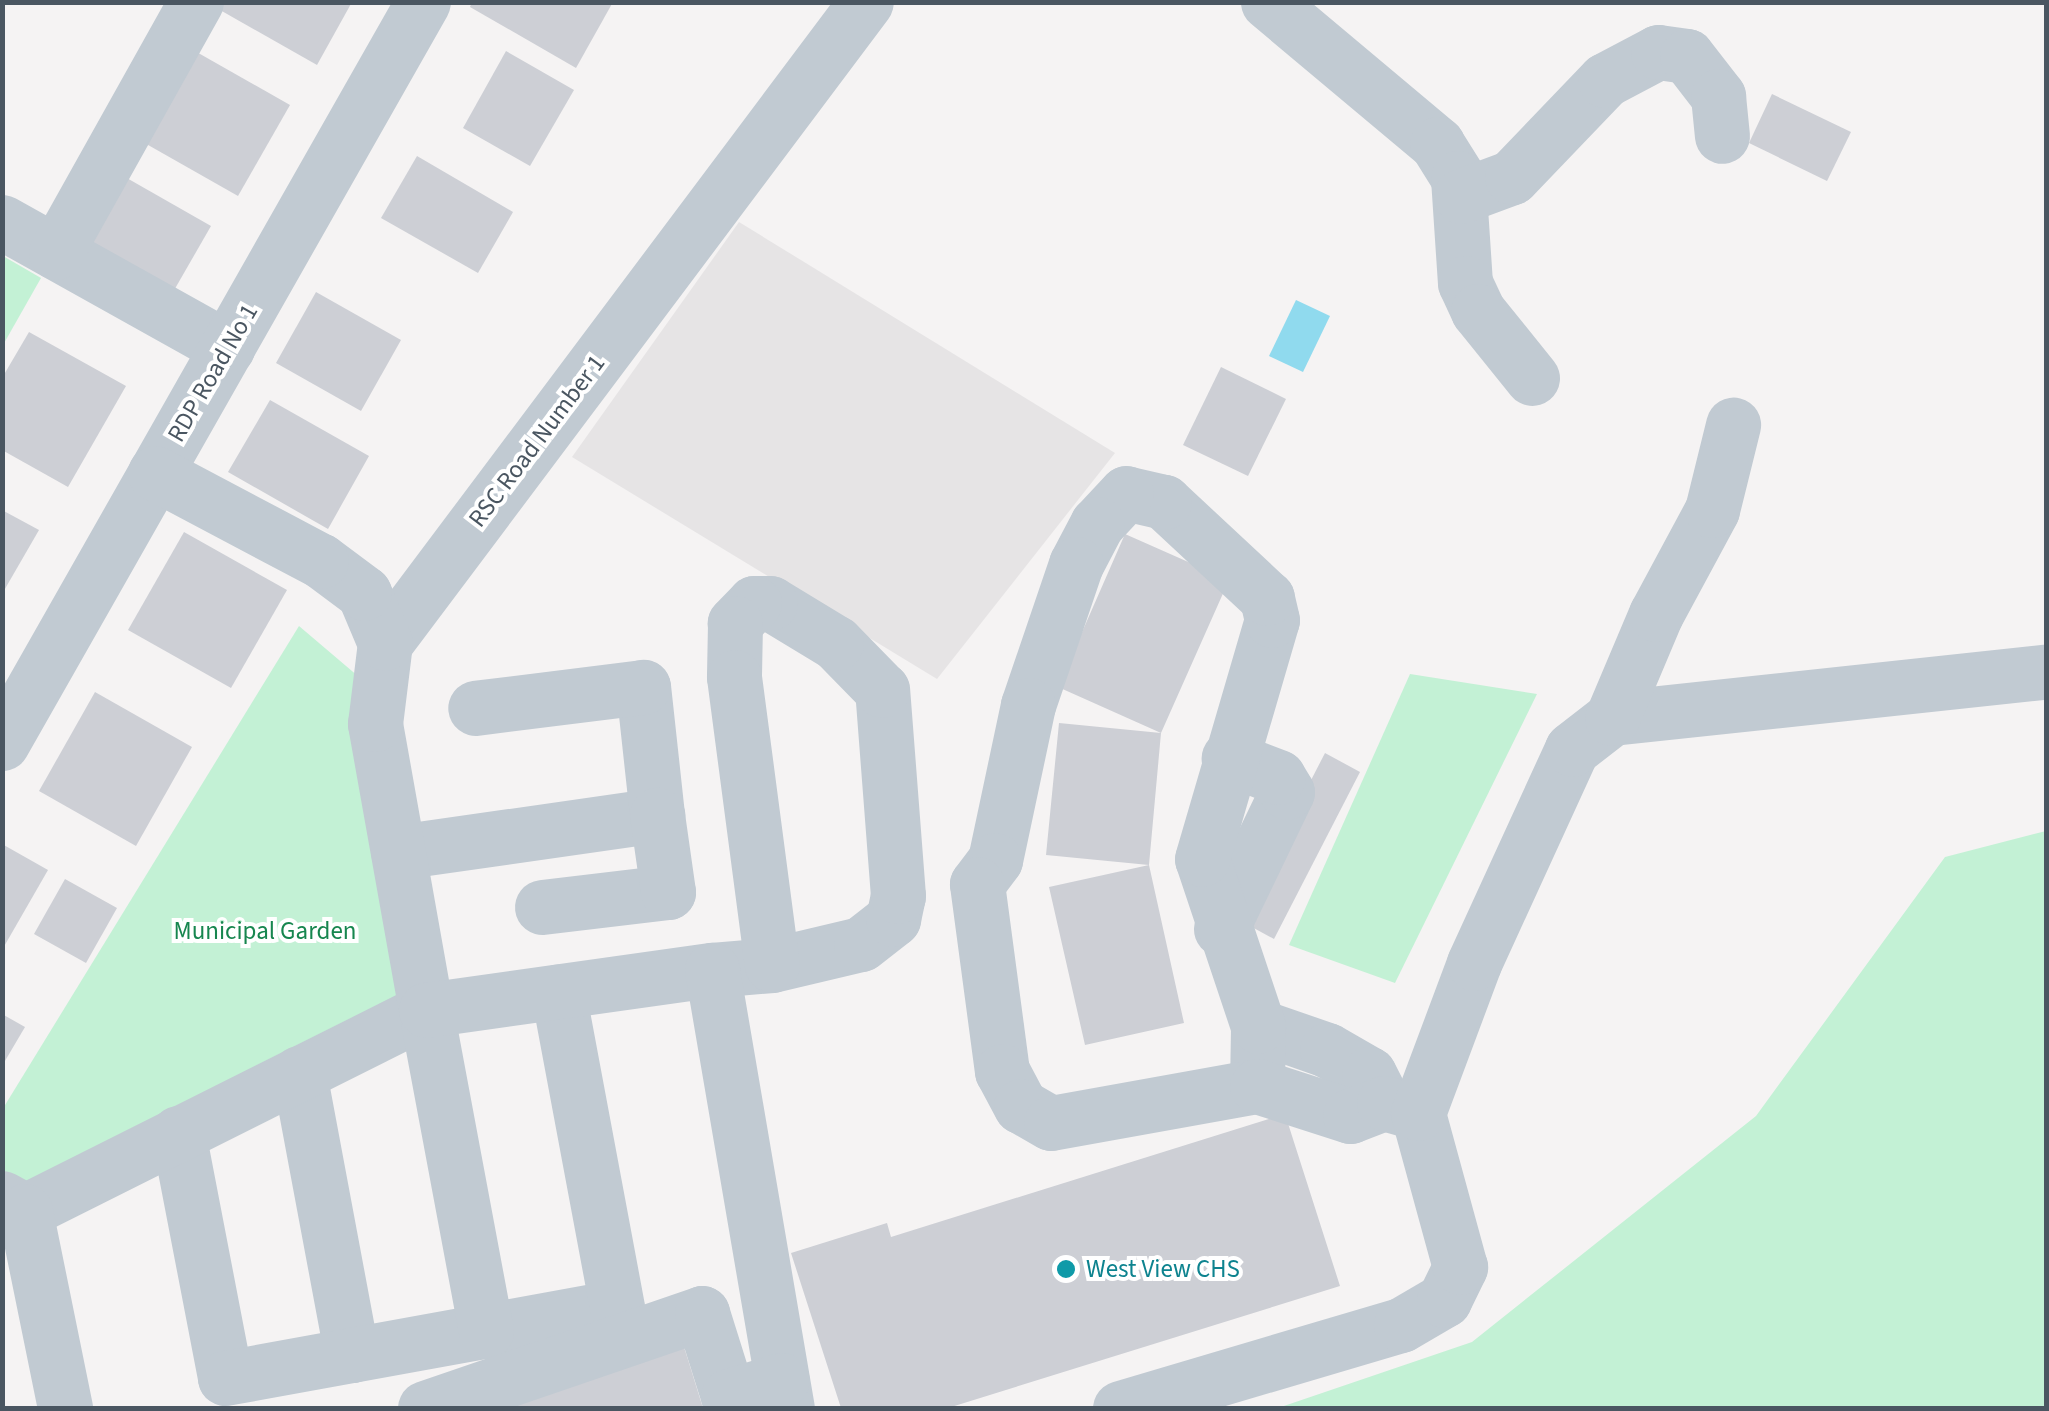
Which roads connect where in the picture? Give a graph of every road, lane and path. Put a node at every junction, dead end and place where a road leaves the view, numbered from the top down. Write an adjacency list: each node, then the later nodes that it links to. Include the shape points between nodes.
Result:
1 (196, 2): 8 (street)
2 (423, 2): 9 (street, RDP Road No 1)
3 (866, 2): 13 (street, RSC Road Number 1)
4 (1268, 2): 6 (street, via 1437,144)
5 (1722, 136): 6 (street, via 1718,96 1687,56 1658,52 1605,80 1512,176)
6 (1461, 196): 10 (street, via 1464,283)
7 (2, 222): 8 (street)
8 (56, 252): 9 (street)
9 (227, 348): 12 (street, RDP Road No 1)
10 (1532, 378)
11 (1734, 425): 17 (street, via 1712,510 1656,614)
12 (156, 473): 13 (street, via 320,561 364,593); 15 (street, RDP Road No 1)
13 (385, 644): 20 (street, via 375,724)
14 (2046, 672): 17 (street)
15 (16, 689): 18 (street, RDP Road No 1)
16 (476, 708): 19 (street, via 643,687)
17 (1612, 718): 29 (street, via 1572,749)
18 (2, 743)
19 (657, 816): 20 (street); 21 (street, via 668,892)
20 (398, 852): 25 (street)
21 (542, 906)
22 (772, 965): 22 (street, via 880,933 898,896 882,690 836,643 770,603 754,603 735,623 734,677); 23 (street)
23 (712, 970): 24 (street); 34 (street)
24 (558, 991): 25 (street); 32 (street, via 616,1307)
25 (426, 1010): 27 (street); 32 (street)
26 (1258, 1026): 28 (street); 28 (street, via 1202,860 1272,620 1267,598 1164,502 1126,493 1097,524 1076,564 1028,704 995,860 976,884 1002,1071 1021,1106 1051,1123); 29 (street, via 1369,1074)
27 (299, 1073): 30 (street); 33 (street)
28 (1257, 1086): 29 (street, via 1350,1116)
29 (1401, 1108): 38 (street, via 1460,1267 1444,1300 1401,1325)
30 (178, 1132): 31 (street); 33 (street, via 225,1378)
31 (14, 1204): 37 (street)
32 (486, 1330): 33 (street)
33 (352, 1355)
34 (785, 1394): 35 (street)
35 (730, 1402): 36 (street, via 702,1314)
36 (438, 1406)
37 (65, 1408)
38 (1120, 1408)

